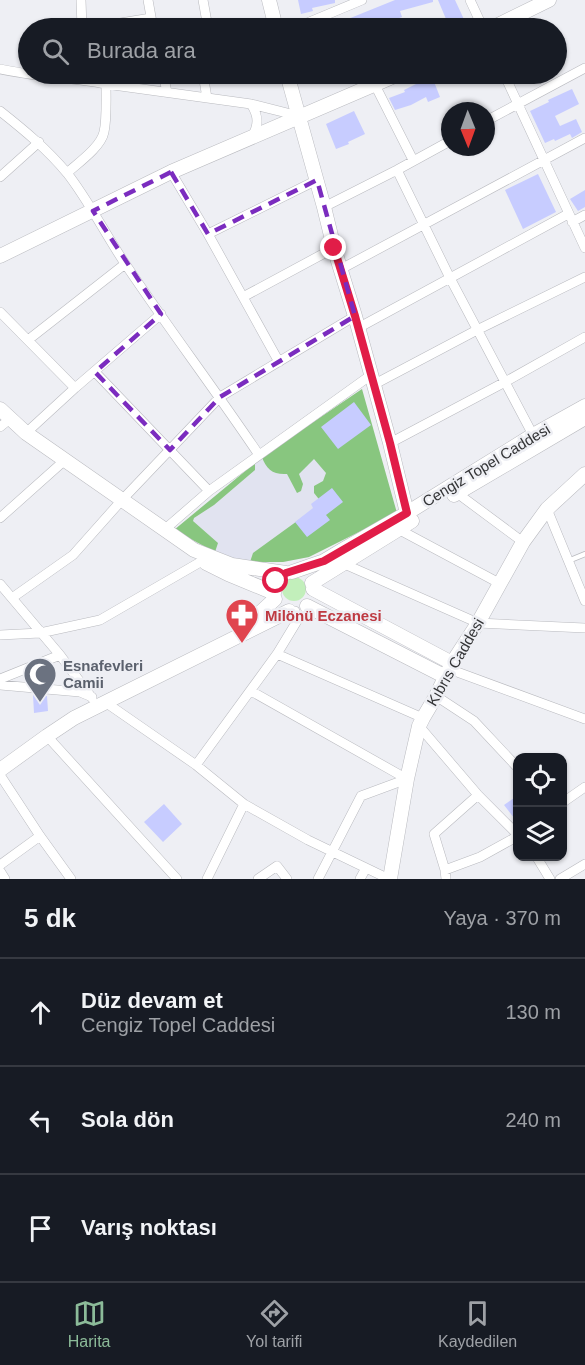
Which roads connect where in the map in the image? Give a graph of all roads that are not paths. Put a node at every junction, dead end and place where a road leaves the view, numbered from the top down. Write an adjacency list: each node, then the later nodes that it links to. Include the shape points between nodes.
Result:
1 (81, 0): 9 (street)
2 (148, 0): 10 (street)
3 (203, 0): 11 (street)
4 (269, 0): 12 (street)
5 (362, 0): 8 (street)
6 (470, 0): 14 (street)
7 (549, 0): 15 (street)
8 (343, 4): 13 (street)
9 (82, 18)
10 (151, 18)
11 (206, 18)
12 (274, 18)
13 (315, 18)
14 (478, 18)
15 (512, 18)
16 (585, 68): 19 (street)
17 (0, 69): 18 (street)
18 (18, 73)
19 (567, 78)
20 (106, 84): 27 (street); 42 (street, via 101,140)
21 (165, 84): 27 (street)
22 (204, 84): 28 (street)
23 (290, 84): 32 (street)
24 (509, 84): 29 (street)
25 (556, 84): 29 (street)
26 (375, 85): 32 (street); 38 (street)
27 (167, 92): 28 (street)
28 (207, 98): 30 (street)
29 (519, 104): 33 (street); 39 (street)
30 (251, 105): 32 (street); 34 (street, via 257,120)
31 (0, 111): 36 (street)
32 (299, 116): 34 (street); 44 (street)
33 (495, 116)
34 (251, 138): 41 (street)
35 (585, 138): 39 (street)
36 (39, 142): 42 (street); 43 (street)
37 (441, 146): 38 (street)
38 (413, 160): 40 (street)
39 (545, 160): 48 (street); 49 (street)
40 (397, 170): 45 (street); 49 (street)
41 (171, 172): 46 (street); 50 (street)
42 (67, 173): 46 (street)
43 (0, 177)
44 (317, 180): 45 (street); 50 (street)
45 (324, 207): 51 (street)
46 (93, 211): 53 (street); 54 (street)
47 (585, 215): 48 (street)
48 (570, 218): 52 (street); 57 (street)
49 (423, 224): 55 (street); 57 (street)
50 (208, 234): 58 (street)
51 (334, 248): 55 (street); 58 (street)
52 (585, 248)
53 (0, 256)
54 (125, 264): 60 (street); 64 (street)
55 (340, 269): 61 (street)
56 (585, 277): 62 (street)
57 (450, 278): 61 (street); 62 (street)
58 (243, 297): 65 (street)
59 (0, 312): 64 (street)
60 (161, 314): 66 (street); 70 (street)
61 (357, 322): 65 (street); 67 (street)
62 (477, 330): 67 (street); 68 (street)
63 (585, 337): 68 (street)
64 (28, 340): 69 (street)
65 (279, 363): 70 (street)
66 (95, 372): 69 (street); 77 (street)
67 (372, 380): 76 (street); 78 (street)
68 (505, 382): 75 (street); 76 (street)
69 (75, 388): 74 (street)
70 (220, 397): 77 (street); 78 (street)
71 (585, 406): 75 (street, Cengiz Topel Caddesi)
72 (4, 418): 74 (street)
73 (585, 418): 82 (street, Cengiz Topel Caddesi)
74 (26, 433): 79 (street)
75 (533, 435): 85 (street, Cengiz Topel Caddesi)
76 (390, 443): 85 (street)
77 (170, 450): 81 (street); 83 (street)
78 (259, 454): 81 (street)
79 (66, 460): 83 (street); 86 (street)
80 (585, 474): 84 (street, Kıbrıs Caddesi)
81 (209, 491): 88 (street)
82 (457, 493): 87 (street, Cengiz Topel Caddesi); 89 (street)
83 (122, 501): 88 (street); 99 (street, via 73,555)
84 (547, 509): 89 (street, Kıbrıs Caddesi); 92 (street)
85 (407, 513): 94 (street, Cengiz Topel Caddesi, via 324,561)
86 (0, 518)
87 (398, 529): 93 (street, Cengiz Topel Caddesi); 96 (street)
88 (164, 530): 91 (street)
89 (523, 542): 96 (street, Kıbrıs Caddesi)
90 (585, 554): 92 (lane)
91 (198, 556): 94 (street); 98 (street); 104 (street, via 100,620)
92 (568, 561): 100 (street)
93 (342, 563): 97 (street, Cengiz Topel Caddesi); 102 (street)
94 (289, 572): 97 (street, via 303,574); 98 (street, via 276,581)
95 (0, 584): 99 (street)
96 (499, 584): 102 (street, Kıbrıs Caddesi)
97 (312, 586): 101 (street, via 311,601); 108 (street)
98 (274, 596): 101 (street, via 283,609); 113 (street, via 249,622)
99 (12, 598): 104 (street)
100 (585, 601)
101 (297, 610): 106 (street, via 297,621); 108 (street); 113 (street)
102 (478, 623): 103 (street); 108 (street, Kıbrıs Caddesi)
103 (585, 628)
104 (40, 633): 105 (street); 107 (street)
105 (0, 635)
106 (278, 654): 111 (street); 115 (street)
107 (60, 655): 109 (street); 113 (street)
108 (449, 670): 112 (street, Kıbrıs Caddesi); 114 (street)
109 (0, 679)
110 (0, 685): 113 (street, via 80,693)
111 (252, 690): 119 (street); 122 (street)
112 (436, 696): 115 (street, Kıbrıs Caddesi); 118 (street, via 474,721)
113 (99, 700): 116 (street); 117 (street, via 65,713); 119 (street)
114 (585, 719)
115 (421, 722): 122 (street, Kıbrıs Caddesi); 124 (street)
116 (47, 736): 120 (street); 139 (street)
117 (0, 759)
118 (513, 763)
119 (196, 765): 126 (street)
120 (0, 770)
121 (0, 775): 128 (street)
122 (407, 779): 130 (street, via 361,796); 145 (street, Kıbrıs Caddesi)
123 (585, 787): 125 (street)
124 (478, 795): 127 (street); 136 (street, via 434,834)
125 (567, 800)
126 (243, 804): 130 (street); 140 (street)
127 (513, 831)
128 (40, 836): 133 (street); 138 (street)
129 (513, 839): 136 (street)
130 (332, 852): 134 (street); 143 (street)
131 (539, 861): 146 (street)
132 (585, 864): 147 (street)
133 (0, 865)
134 (366, 868): 144 (street); 145 (street)
135 (0, 871): 137 (street)
136 (446, 875)
137 (5, 879)
138 (71, 879)
139 (177, 879)
140 (207, 879)
141 (258, 879): 142 (street, via 277,866)
142 (287, 879)
143 (318, 879)
144 (360, 879)
145 (389, 879)
146 (550, 879)
147 (560, 879)

